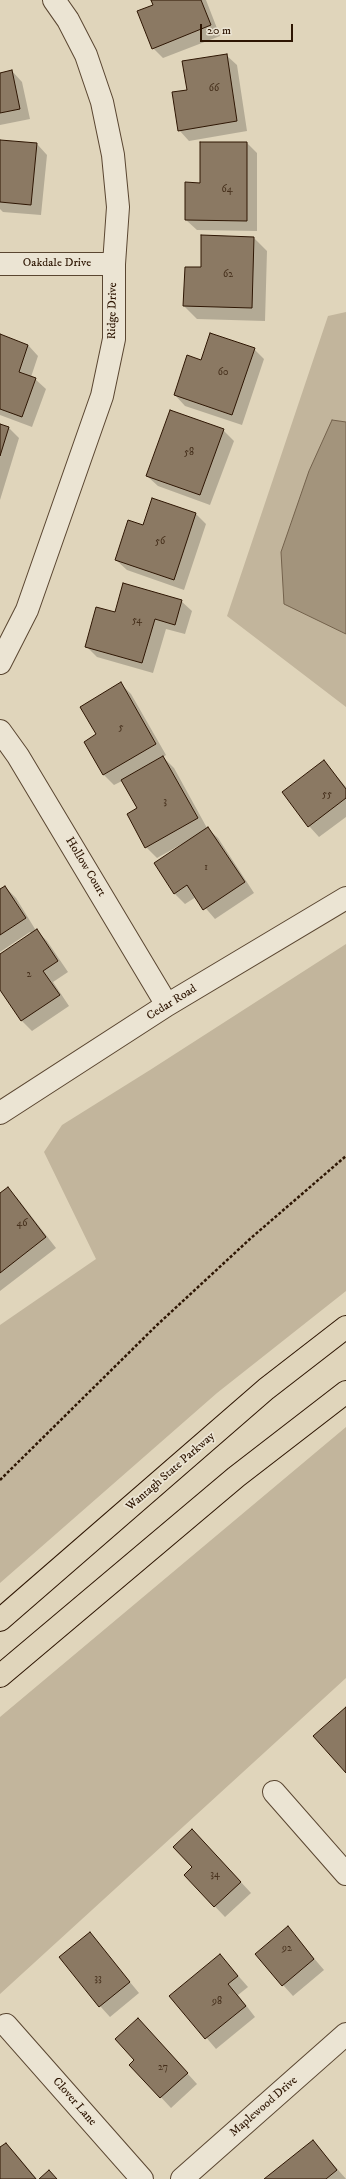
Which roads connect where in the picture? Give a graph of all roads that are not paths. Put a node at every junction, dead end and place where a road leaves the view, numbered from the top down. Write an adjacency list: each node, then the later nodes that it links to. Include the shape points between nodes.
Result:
1 (54, 0): 3 (street, Ridge Drive, via 68,20 86,55 102,102 113,155 118,207)
2 (0, 264): 3 (street, Oakdale Drive)
3 (114, 264): 4 (street, Ridge Drive, via 114,339 102,396 28,610)
4 (0, 663)
5 (0, 730): 7 (street, Hollow Court)
6 (346, 898): 7 (street, Cedar Road)
7 (167, 1005): 8 (street, Cedar Road)
8 (0, 1113)
9 (346, 1327): 11 (highway, Wantagh State Parkway, via 266,1389)
10 (346, 1392): 12 (highway, via 236,1478)
11 (0, 1620)
12 (0, 1676)
13 (274, 1792): 14 (street)
14 (346, 1874)
15 (6, 2024): 17 (street, Clover Lane)
16 (346, 2034): 18 (street, Maplewood Drive)
17 (142, 2179)
18 (182, 2179)

